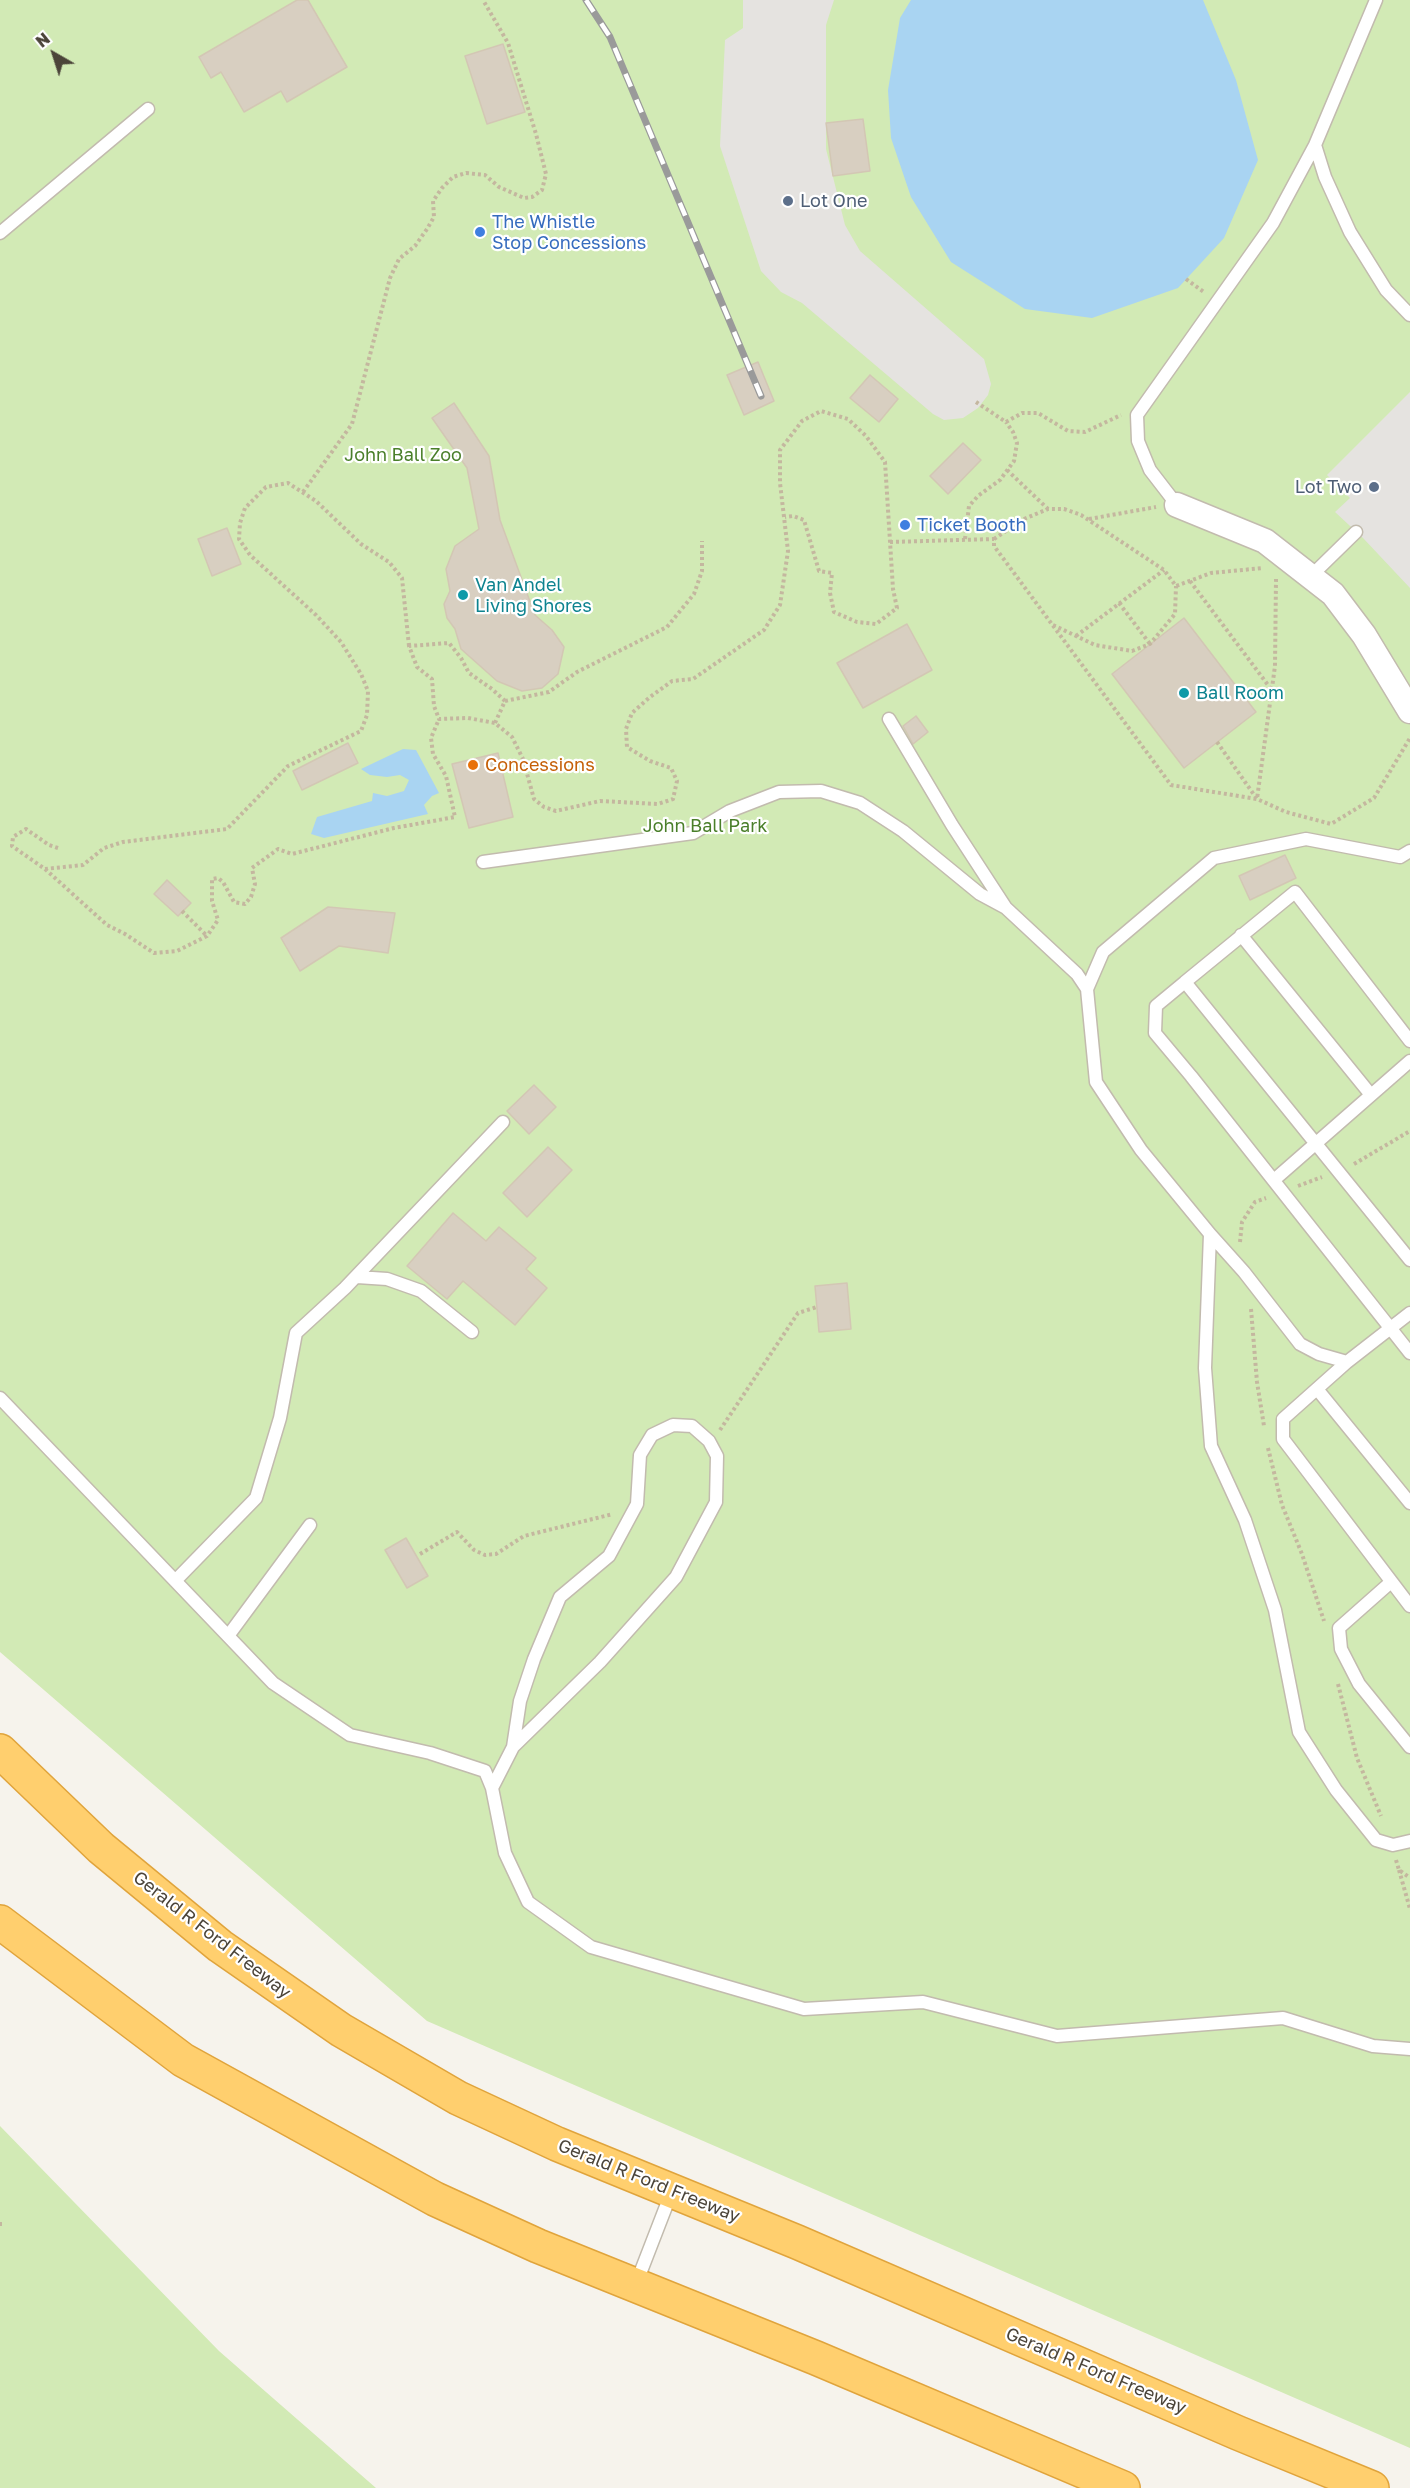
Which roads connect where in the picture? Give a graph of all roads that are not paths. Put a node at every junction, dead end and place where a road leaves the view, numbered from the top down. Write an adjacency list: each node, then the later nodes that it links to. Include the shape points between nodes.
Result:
1 (1376, 0): 3 (lane)
2 (148, 109): 4 (lane)
3 (1315, 146): 5 (lane, via 1350,232 1386,290); 6 (lane, via 1273,223 1137,415 1138,441 1150,470)
4 (0, 233)
5 (1410, 315)
6 (1177, 505): 8 (street, via 1265,541 1283,562)
7 (1356, 532): 8 (lane)
8 (1311, 576): 9 (street, via 1334,594)
9 (1410, 711)
10 (890, 719): 13 (lane)
11 (1407, 857): 16 (lane, via 1306,839 1214,858 1104,952)
12 (483, 862): 13 (lane, via 693,833 730,811 779,792 820,791 860,803 903,831 980,894)
13 (1006, 908): 16 (lane)
14 (1241, 935): 15 (lane); 17 (lane, via 1295,892); 19 (lane)
15 (1185, 982): 21 (lane); 22 (lane, via 1156,1006 1155,1033)
16 (1087, 988): 23 (lane, via 1096,1082 1142,1150)
17 (1410, 1041)
18 (1410, 1061): 19 (lane)
19 (1371, 1095): 21 (lane)
20 (503, 1122): 25 (lane)
21 (1316, 1143): 22 (lane); 24 (lane)
22 (1274, 1180): 27 (lane)
23 (1210, 1234): 30 (lane, via 1300,1344); 43 (lane, via 1205,1368 1211,1446 1245,1520 1275,1610 1299,1732 1336,1790 1376,1840 1393,1845)
24 (1410, 1260)
25 (357, 1276): 28 (lane, via 387,1279 421,1291); 35 (lane, via 296,1333 280,1418 256,1498)
26 (1410, 1313): 27 (lane)
27 (1390, 1329): 29 (lane); 30 (lane)
28 (472, 1332)
29 (1410, 1353)
30 (1347, 1362): 31 (lane)
31 (1317, 1389): 33 (lane); 36 (lane, via 1283,1419 1283,1439)
32 (0, 1398): 35 (lane)
33 (1410, 1503)
34 (310, 1525): 38 (lane)
35 (175, 1581): 38 (lane)
36 (1391, 1582): 37 (lane); 40 (lane, via 1339,1628 1341,1649 1359,1684)
37 (1410, 1606)
38 (228, 1636): 42 (lane, via 273,1683 350,1735 430,1753 485,1771)
39 (513, 1747): 39 (lane, via 600,1662 676,1577 716,1502 717,1456 709,1441 692,1426 673,1425 652,1435 640,1455 637,1504 609,1556 560,1597 523,1691); 42 (lane)
40 (1410, 1747)
41 (0, 1751): 46 (highway, Gerald R Ford Freeway, via 101,1848 220,1946 325,2019 458,2098)
42 (492, 1788): 45 (lane, via 505,1853 528,1902 591,1947 804,2009 923,2002 1057,2036 1282,2018 1373,2046)
43 (1410, 1841)
44 (0, 1923): 47 (highway, via 183,2060 435,2199)
45 (1410, 2049)
46 (672, 2191): 47 (lane); 49 (highway, Gerald R Ford Freeway)
47 (635, 2285): 48 (highway)
48 (1123, 2488)
49 (1372, 2488)

